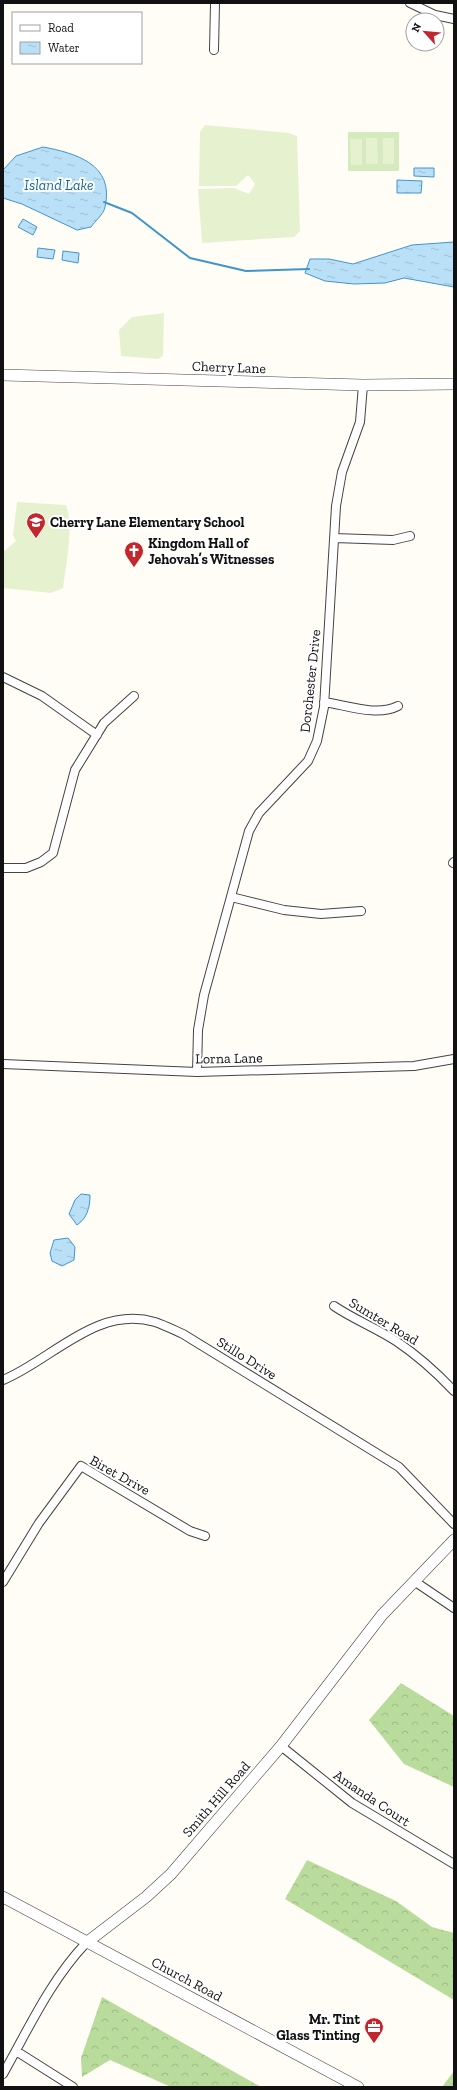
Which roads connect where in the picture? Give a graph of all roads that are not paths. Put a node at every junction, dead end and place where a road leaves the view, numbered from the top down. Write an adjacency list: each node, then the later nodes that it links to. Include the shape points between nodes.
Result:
1 (215, 3): 4 (street)
2 (410, 3): 3 (street, via 435,16)
3 (454, 19)
4 (214, 50)
5 (3, 375): 7 (street, Cherry Lane)
6 (454, 384): 7 (street, Cherry Lane)
7 (363, 385): 9 (street, Dorchester Drive, via 360,422 342,472)
8 (410, 536): 9 (street, via 393,540)
9 (334, 538): 12 (street, Dorchester Drive)
10 (3, 677): 14 (street, via 42,696)
11 (134, 696): 14 (street, via 104,723)
12 (324, 702): 13 (street, via 380,711); 16 (street, Dorchester Drive, via 317,741 308,761 258,813 249,831)
13 (398, 706)
14 (97, 735): 15 (street, via 75,770 53,853 41,862 26,868)
15 (3, 868)
16 (231, 897): 17 (street, via 284,910 313,913); 20 (street, Dorchester Drive, via 204,995 198,1030)
17 (360, 911)
18 (454, 1059): 20 (street, Lorna Lane, via 414,1066)
19 (3, 1064): 20 (street, Lorna Lane)
20 (197, 1072)
21 (334, 1306): 23 (street, Sumter Road, via 396,1341 420,1358)
22 (3, 1380): 24 (street, Stillo Drive, via 96,1326 130,1318 155,1322 183,1334 399,1467)
23 (454, 1391)
24 (454, 1524)
25 (205, 1536): 28 (street, Biret Drive, via 190,1531 81,1466 39,1523)
26 (454, 1540): 27 (street, Smith Hill Road)
27 (414, 1581): 29 (street); 30 (street, Smith Hill Road, via 382,1615)
28 (3, 1582)
29 (454, 1608)
30 (281, 1746): 31 (street, Amanda Court, via 352,1803); 33 (street, Smith Hill Road, via 171,1874 146,1897)
31 (454, 1864)
32 (3, 1897): 33 (street, Church Road)
33 (86, 1943): 34 (street, Smith Hill Road, via 49,1990); 37 (street, Church Road)
34 (16, 2051): 35 (street, Smith Hill Road); 36 (street)
35 (3, 2074)
36 (72, 2087)
37 (358, 2087)

